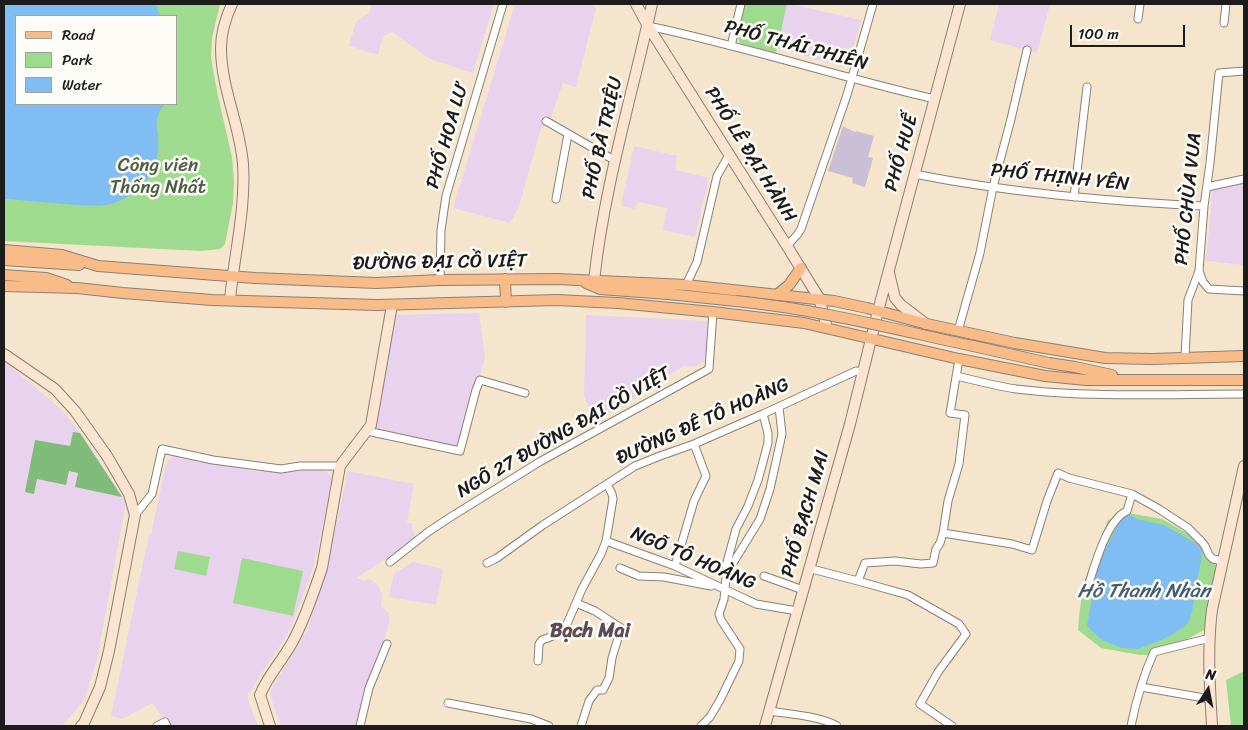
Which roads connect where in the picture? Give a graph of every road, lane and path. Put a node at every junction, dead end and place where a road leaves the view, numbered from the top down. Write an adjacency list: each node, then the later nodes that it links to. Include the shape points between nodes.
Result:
1 (232, 4): 38 (street, via 221,47 243,164 243,190)
2 (503, 4): 39 (street, PHỐ HOA LƯ, via 446,196 441,230)
3 (636, 4): 12 (street, PHỐ LÊ ĐẠI HÀNH)
4 (652, 4): 12 (street, PHỐ BÀ TRIỆU)
5 (741, 4): 13 (street)
6 (873, 4): 16 (street)
7 (960, 4): 18 (street, PHỐ HUẾ)
8 (1140, 4): 10 (street)
9 (1226, 4): 11 (street)
10 (1138, 19)
11 (1224, 23)
12 (648, 26): 13 (street, PHỐ THÁI PHIÊN); 21 (street, PHỐ LÊ ĐẠI HÀNH); 22 (street, PHỐ BÀ TRIỆU)
13 (731, 46): 16 (street, PHỐ THÁI PHIÊN)
14 (1027, 50): 26 (street)
15 (1244, 71): 25 (street, PHỐ CHÙA VUA, via 1219,73)
16 (852, 78): 18 (street, PHỐ THÁI PHIÊN); 30 (street, via 801,229)
17 (1087, 87): 27 (street)
18 (935, 99): 23 (street, PHỐ HUẾ)
19 (546, 121): 20 (street)
20 (568, 134): 22 (street); 28 (street)
21 (729, 155): 30 (street, PHỐ LÊ ĐẠI HÀNH); 43 (street, via 717,176 697,262)
22 (614, 160): 41 (street, PHỐ BÀ TRIỆU)
23 (914, 174): 26 (street, PHỐ THỊNH YÊN); 35 (street, PHỐ HUẾ)
24 (1244, 179): 25 (street)
25 (1207, 187): 29 (street, PHỐ CHÙA VUA)
26 (992, 188): 27 (street, PHỐ THỊNH YÊN); 59 (street, via 980,253)
27 (1074, 197): 29 (street, PHỐ THỊNH YÊN)
28 (556, 199)
29 (1204, 206): 36 (street, PHỐ CHÙA VUA)
30 (787, 246): 34 (street, PHỐ LÊ ĐẠI HÀNH)
31 (4, 250): 33 (main road, ĐƯỜNG ĐẠI CỒ VIỆT, via 62,255)
32 (4, 260): 33 (main road)
33 (98, 266): 38 (main road, ĐƯỜNG ĐẠI CỒ VIỆT)
34 (801, 268): 47 (main road); 49 (street, PHỐ LÊ ĐẠI HÀNH)
35 (889, 270): 54 (street, PHỐ HUẾ); 57 (street, via 895,298)
36 (1199, 271): 46 (street, via 1210,289); 65 (street, PHỐ CHÙA VUA, via 1188,300)
37 (4, 275): 45 (main road, via 46,278)
38 (232, 276): 39 (main road, ĐƯỜNG ĐẠI CỒ VIỆT, via 376,283); 50 (street)
39 (440, 280): 40 (main road, ĐƯỜNG ĐẠI CỒ VIỆT)
40 (506, 280): 42 (main road, ĐƯỜNG ĐẠI CỒ VIỆT); 51 (main road)
41 (594, 280): 42 (main road, ĐƯỜNG ĐẠI CỒ VIỆT); 43 (main road, ĐƯỜNG ĐẠI CỒ VIỆT)
42 (581, 281): 48 (main road, via 600,289)
43 (686, 285): 47 (main road, ĐƯỜNG ĐẠI CỒ VIỆT)
44 (4, 286): 45 (main road, ĐƯỜNG ĐẠI CỒ VIỆT)
45 (77, 288): 50 (main road, ĐƯỜNG ĐẠI CỒ VIỆT)
46 (1244, 291)
47 (778, 294): 49 (main road, ĐƯỜNG ĐẠI CỒ VIỆT); 56 (main road, via 789,305)
48 (695, 297): 52 (main road); 62 (main road, bridge, via 805,310)
49 (819, 298): 54 (main road, ĐƯỜNG ĐẠI CỒ VIỆT); 58 (street, PHỐ LÊ ĐẠI HÀNH)
50 (230, 300): 53 (main road, ĐƯỜNG ĐẠI CỒ VIỆT)
51 (506, 302): 52 (main road, ĐƯỜNG ĐẠI CỒ VIỆT); 53 (main road, ĐƯỜNG ĐẠI CỒ VIỆT)
52 (618, 303): 55 (main road, ĐƯỜNG ĐẠI CỒ VIỆT)
53 (392, 305): 76 (street, via 371,425)
54 (878, 311): 57 (main road, ĐƯỜNG ĐẠI CỒ VIỆT); 60 (street, PHỐ BẠCH MAI)
55 (713, 312): 56 (main road, ĐƯỜNG ĐẠI CỒ VIỆT); 86 (street, NGÕ 27 ĐƯỜNG ĐẠI CỒ VIỆT, via 709,369 541,461 428,532)
56 (780, 320): 58 (main road, ĐƯỜNG ĐẠI CỒ VIỆT)
57 (927, 324): 59 (main road, ĐƯỜNG ĐẠI CỒ VIỆT)
58 (827, 328): 60 (main road, ĐƯỜNG ĐẠI CỒ VIỆT)
59 (958, 331): 63 (main road, via 940,331 932,335 931,347); 66 (main road, ĐƯỜNG ĐẠI CỒ VIỆT)
60 (871, 338): 63 (main road, ĐƯỜNG ĐẠI CỒ VIỆT); 68 (street, PHỐ BẠCH MAI)
61 (4, 354): 82 (street, via 55,389 76,411 129,494)
62 (1012, 354): 66 (main road, via 1078,361); 70 (main road)
63 (940, 355): 67 (main road, ĐƯỜNG ĐẠI CỒ VIỆT)
64 (1244, 356): 65 (main road)
65 (1185, 357): 66 (main road)
66 (1105, 358)
67 (959, 359): 69 (street); 70 (main road, ĐƯỜNG ĐẠI CỒ VIỆT, via 1045,376 1086,380)
68 (863, 372): 74 (street, ĐƯỜNG ĐÊ TÔ HOÀNG, via 856,371); 91 (street, PHỐ BẠCH MAI)
69 (957, 376): 73 (street, via 1017,389 1087,394); 83 (street, via 950,412 965,415 959,464)
70 (1130, 379): 71 (main road)
71 (1244, 380)
72 (525, 393): 76 (street, via 480,380 460,451)
73 (1244, 394)
74 (779, 407): 75 (street, ĐƯỜNG ĐÊ TÔ HOÀNG); 95 (street, via 782,434 770,489 760,519 730,568)
75 (763, 414): 77 (street, ĐƯỜNG ĐÊ TÔ HOÀNG); 89 (street, via 768,443)
76 (367, 431): 78 (street)
77 (694, 444): 80 (street, ĐƯỜNG ĐÊ TÔ HOÀNG, via 635,466); 88 (street, via 706,476 694,501)
78 (340, 466): 82 (street, via 281,469 162,449 152,494); 109 (street, via 318,580 300,627 260,695)
79 (1244, 466): 85 (street)
80 (607, 484): 84 (street, via 613,500); 87 (street, ĐƯỜNG ĐÊ TÔ HOÀNG)
81 (1132, 494): 83 (street, via 1058,473 1032,550); 85 (street, via 1188,528 1206,546 1213,559); 93 (street, via 1127,511 1121,513 1108,534)
82 (135, 515): 106 (street, via 109,651 100,688)
83 (943, 533): 94 (street, via 934,563 865,563)
84 (606, 541): 88 (street, NGÕ TÔ HOÀNG); 97 (street)
85 (1223, 561): 99 (street, via 1212,610)
86 (390, 562)
87 (487, 563)
88 (674, 566): 95 (street, NGÕ TÔ HOÀNG)
89 (726, 566)
90 (620, 568): 95 (street, via 639,576 664,577)
91 (808, 568): 94 (street); 96 (street, PHỐ BẠCH MAI)
92 (764, 576): 96 (street)
93 (1090, 580)
94 (858, 581): 116 (street, via 908,594 959,624 966,634 938,672 920,704)
95 (724, 588): 98 (street, NGÕ TÔ HOÀNG, via 756,604); 113 (street, via 719,614 740,649 739,661 720,700)
96 (803, 590): 98 (street, PHỐ BẠCH MAI)
97 (576, 603): 101 (street, via 564,631 560,630 539,644); 112 (street, via 621,628 609,678 603,690 597,690 588,702)
98 (797, 611): 105 (street, PHỐ BẠCH MAI)
99 (1210, 638): 102 (street, via 1154,652); 103 (street)
100 (387, 644): 110 (street)
101 (538, 661)
102 (1141, 687): 103 (street); 117 (street)
103 (1210, 699): 118 (street)
104 (448, 703): 111 (street, via 532,719)
105 (769, 711): 114 (street, PHỐ BẠCH MAI); 115 (street, via 822,720)
106 (84, 725)
107 (157, 726): 108 (street, via 165,722)
108 (168, 726)
109 (270, 726)
110 (360, 726)
111 (549, 726)
112 (581, 726)
113 (701, 726)
114 (764, 726)
115 (837, 726)
116 (952, 726)
117 (1131, 726)
118 (1212, 726)

